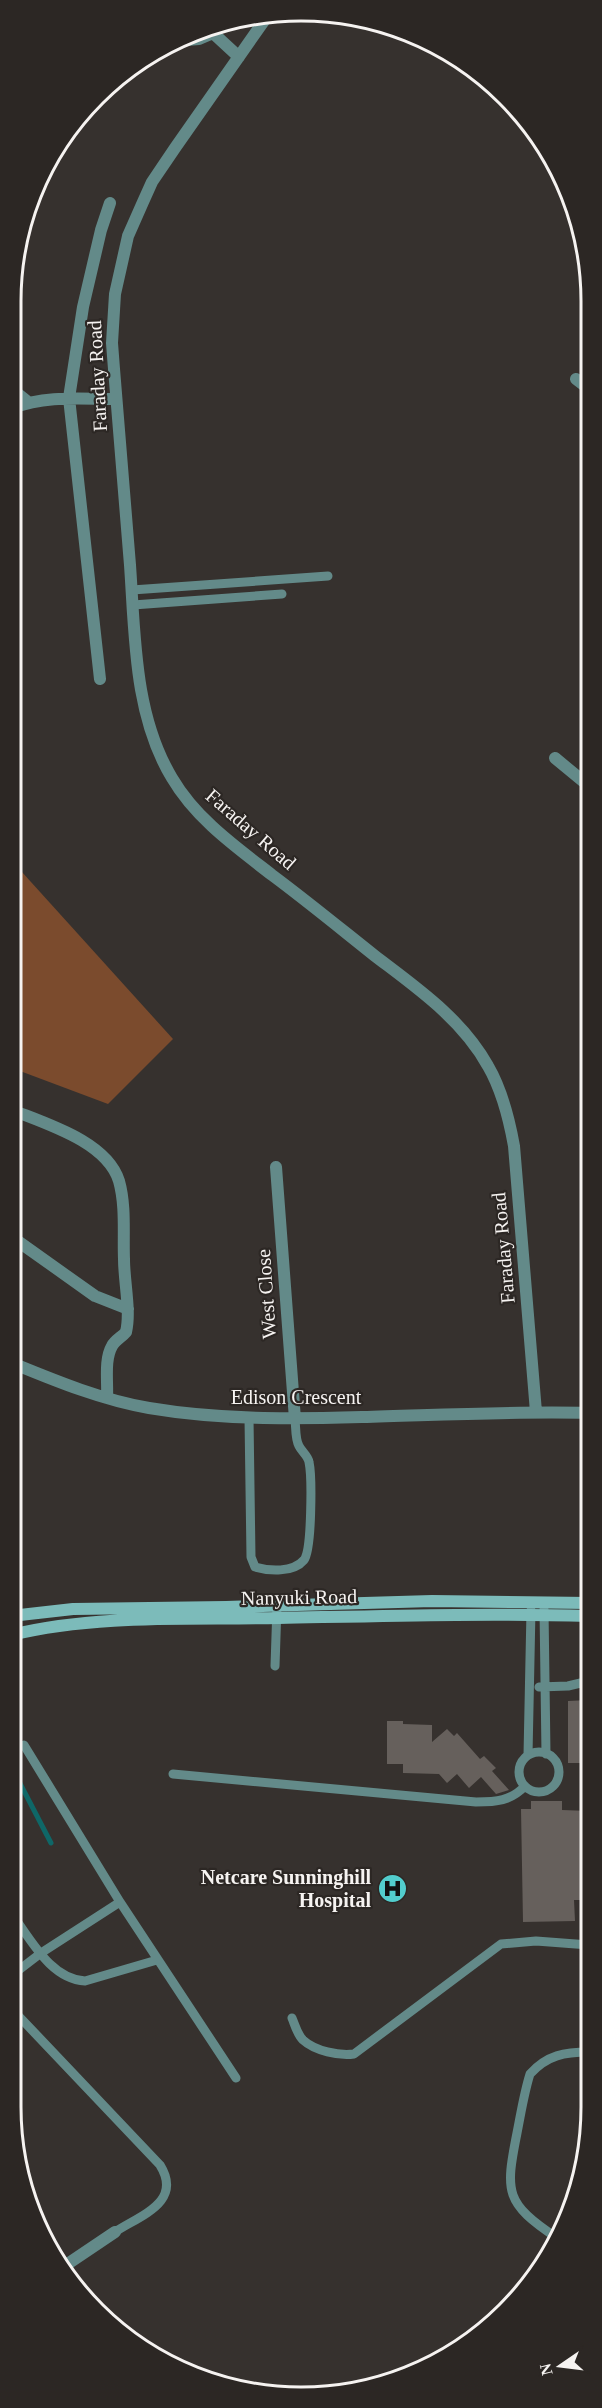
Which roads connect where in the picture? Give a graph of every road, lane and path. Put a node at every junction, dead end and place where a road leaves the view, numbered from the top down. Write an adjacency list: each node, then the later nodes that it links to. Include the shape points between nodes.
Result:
1 (262, 23): 3 (street, Faraday Road)
2 (221, 33): 3 (street)
3 (239, 57): 9 (street, Faraday Road, via 152,182 128,236 113,319)
4 (111, 202): 8 (street, via 83,307)
5 (576, 379): 6 (street)
6 (581, 383)
7 (21, 396): 10 (street)
8 (69, 398): 9 (street); 10 (street); 16 (street)
9 (116, 399): 13 (street, Faraday Road)
10 (28, 402): 11 (street)
11 (21, 405)
12 (328, 576): 13 (lane)
13 (132, 590): 15 (street, Faraday Road)
14 (282, 594): 15 (lane)
15 (133, 604): 25 (street, Faraday Road, via 143,701 160,753 181,792 196,811 241,851 420,990 471,1040 489,1067 514,1146)
16 (100, 679)
17 (555, 758): 18 (street)
18 (581, 779)
19 (21, 1114): 22 (street, via 91,1146 113,1167 122,1198)
20 (276, 1167): 28 (street, West Close)
21 (21, 1243): 22 (street, via 89,1292)
22 (128, 1309): 24 (street, via 126,1332 111,1349)
23 (21, 1366): 24 (street, Edison Crescent)
24 (107, 1398): 27 (street, Edison Crescent, via 147,1408)
25 (536, 1412): 26 (street, Edison Crescent); 28 (street, Edison Crescent)
26 (581, 1413)
27 (249, 1418): 28 (street, Edison Crescent); 28 (lane, via 251,1557 255,1567 278,1570 298,1564 305,1558 308,1545 309,1462 298,1444)
28 (294, 1419)
29 (581, 1604): 31 (main road, Nanyuki Road)
30 (531, 1608): 31 (main road, Nanyuki Road); 32 (main road, Nanyuki Road); 38 (lane)
31 (544, 1608): 34 (main road, Nanyuki Road); 39 (lane)
32 (277, 1612): 33 (main road, Nanyuki Road, via 73,1609); 35 (main road, Nanyuki Road, via 125,1621); 36 (lane)
33 (21, 1614)
34 (581, 1615)
35 (21, 1633)
36 (275, 1666)
37 (581, 1683): 39 (lane)
38 (530, 1687): 39 (lane); 42 (lane)
39 (544, 1687): 41 (lane)
40 (24, 1745): 45 (lane)
41 (546, 1754): 42 (lane); 44 (lane, via 558,1768 555,1783 543,1791)
42 (528, 1755): 44 (lane, via 519,1770)
43 (173, 1774): 44 (lane, via 476,1802 510,1798)
44 (525, 1786)
45 (120, 1902): 48 (lane); 49 (lane)
46 (21, 1926): 48 (lane)
47 (581, 1944): 51 (lane, via 536,1941 501,1944 354,2054 332,2053 311,2045 299,2035)
48 (41, 1953): 49 (lane, via 60,1974 85,1981); 50 (lane)
49 (157, 1960): 54 (lane)
50 (21, 1968)
51 (292, 2018)
52 (21, 2019): 55 (lane, via 160,2165 166,2176 168,2191 162,2201)
53 (581, 2053): 56 (lane, via 559,2054 530,2074 510,2165 510,2185 522,2212)
54 (236, 2078)
55 (115, 2232): 57 (street)
56 (551, 2233)
57 (68, 2263)

